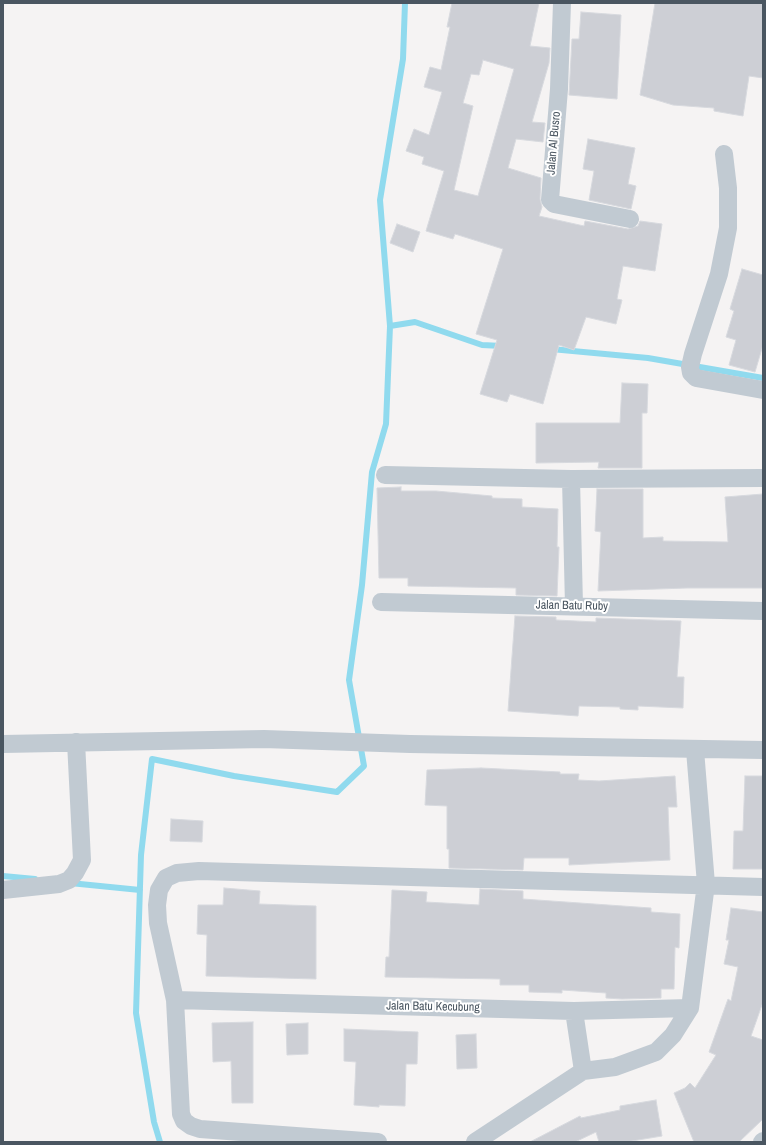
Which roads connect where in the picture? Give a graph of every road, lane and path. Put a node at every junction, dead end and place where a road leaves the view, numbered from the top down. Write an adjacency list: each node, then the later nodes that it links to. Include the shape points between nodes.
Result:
1 (562, 3): 3 (street, Jalan Al Busro, via 559,89 550,200 554,204)
2 (724, 154): 4 (street, via 728,188 728,228 719,274 692,361 691,373 696,378)
3 (630, 219)
4 (763, 390)
5 (385, 475): 7 (street)
6 (763, 478): 7 (street)
7 (571, 479): 9 (street)
8 (381, 602): 9 (street, Jalan Batu Ruby)
9 (574, 606): 10 (street, Jalan Batu Ruby)
10 (763, 611)
11 (76, 742): 12 (street); 13 (street, via 264,739); 17 (street, via 82,860 69,880 59,884)
12 (3, 744)
13 (695, 750): 14 (street); 15 (street)
14 (763, 750)
15 (706, 884): 16 (street); 18 (street, via 199,871 177,873 166,878 159,890 156,905); 19 (street)
16 (763, 887)
17 (3, 890)
18 (175, 1000): 20 (street, Jalan Batu Kecubung); 22 (street, via 181,1114 184,1121 200,1129)
19 (690, 1008): 20 (street, Jalan Batu Kecubung); 21 (street, via 673,1035 656,1052 615,1067)
20 (574, 1010): 21 (street)
21 (583, 1072): 24 (street)
22 (287, 1138): 23 (street)
23 (378, 1142)
24 (475, 1142)

